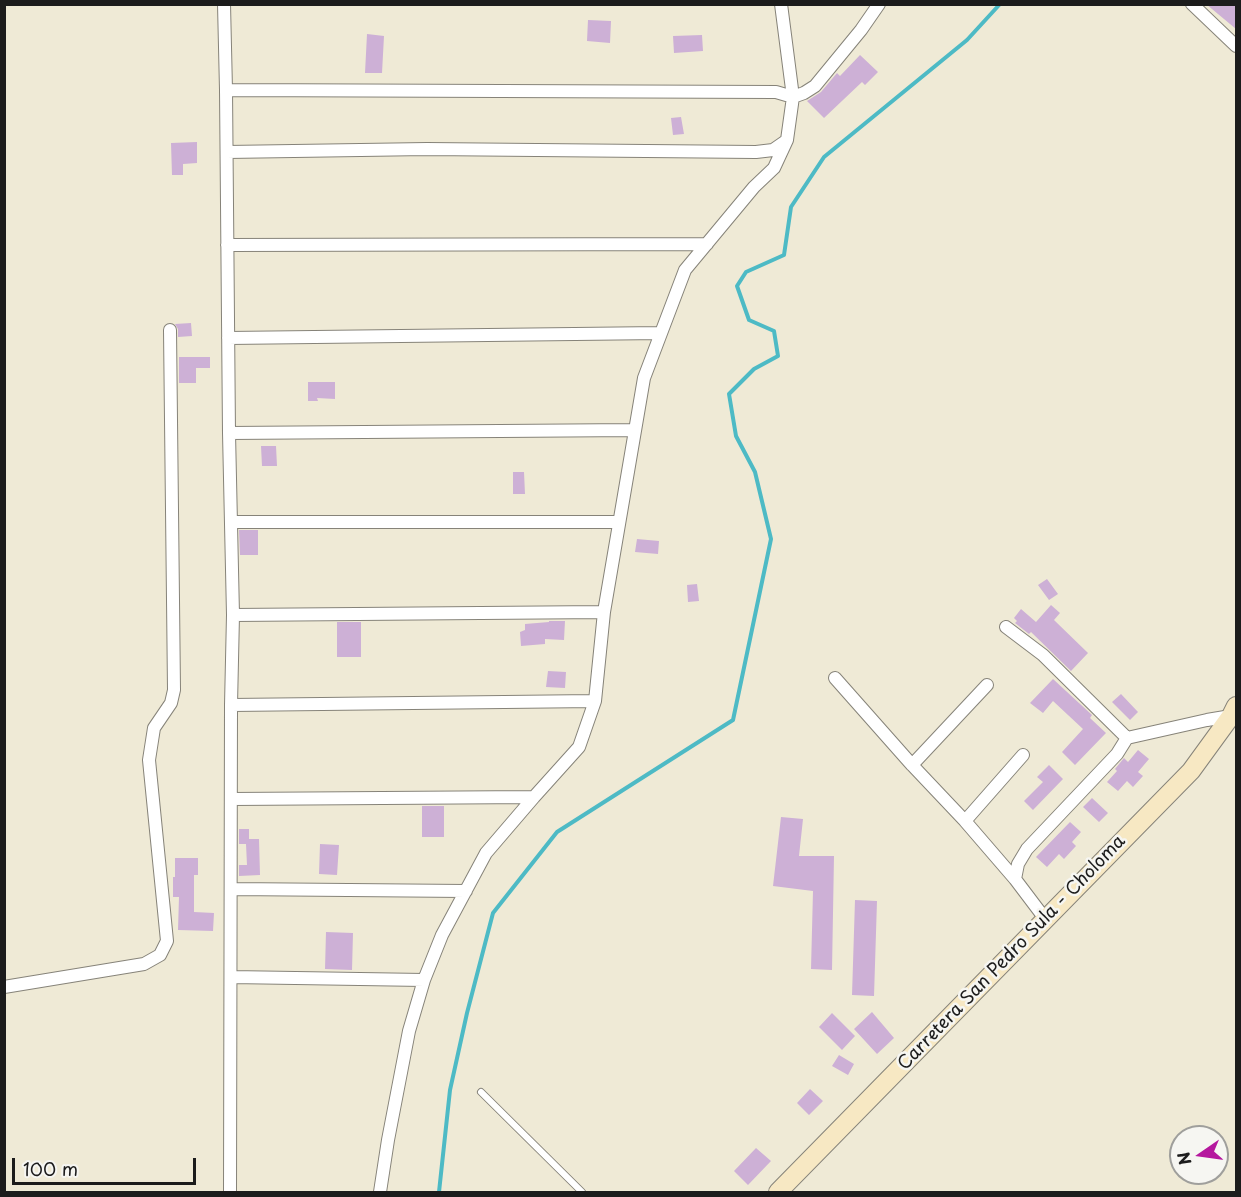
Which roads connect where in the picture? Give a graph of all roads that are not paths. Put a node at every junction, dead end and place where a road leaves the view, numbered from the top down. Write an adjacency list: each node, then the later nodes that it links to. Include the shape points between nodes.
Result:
1 (224, 4): 6 (street)
2 (781, 4): 7 (street)
3 (879, 4): 7 (street, via 815,86)
4 (1192, 4): 5 (street)
5 (1236, 46)
6 (226, 90): 7 (street, via 776,92); 9 (street)
7 (793, 97): 8 (street)
8 (786, 140): 9 (street, via 773,150 756,152); 10 (street, via 774,168)
9 (227, 152): 11 (street)
10 (707, 244): 11 (street); 13 (street, via 685,270)
11 (227, 245): 14 (street)
12 (170, 330): 39 (street, via 174,690 171,703 154,728 149,760 166,941 159,955 144,964)
13 (661, 333): 14 (street); 15 (street, via 644,378)
14 (228, 338): 16 (street)
15 (635, 430): 16 (street); 18 (street)
16 (229, 433): 17 (street)
17 (231, 522): 18 (street); 20 (street)
18 (619, 522): 19 (street)
19 (604, 612): 20 (street); 24 (street)
20 (233, 615): 25 (street)
21 (1006, 627): 27 (street, via 1043,655)
22 (835, 678): 29 (street)
23 (987, 685): 29 (street)
24 (595, 701): 25 (street); 30 (street, via 579,747)
25 (231, 705): 31 (street)
26 (1234, 711): 27 (street); 36 (main road, Carretera San Pedro Sula - Choloma, via 1191,771)
27 (1127, 738): 33 (street, via 1117,754 1027,849)
28 (1023, 755): 32 (street)
29 (912, 765): 32 (street)
30 (534, 797): 31 (street); 35 (street, via 486,854)
31 (231, 799): 34 (street)
32 (965, 821): 33 (street)
33 (1015, 879): 36 (street)
34 (231, 889): 35 (street); 37 (street)
35 (466, 891): 38 (street, via 442,934)
36 (1046, 920): 44 (main road, Carretera San Pedro Sula - Choloma)
37 (231, 977): 38 (street); 41 (street)
38 (424, 980): 42 (street, via 409,1031)
39 (4, 987)
40 (481, 1092): 43 (lane)
41 (231, 1192)
42 (381, 1192)
43 (582, 1192)
44 (778, 1192)

